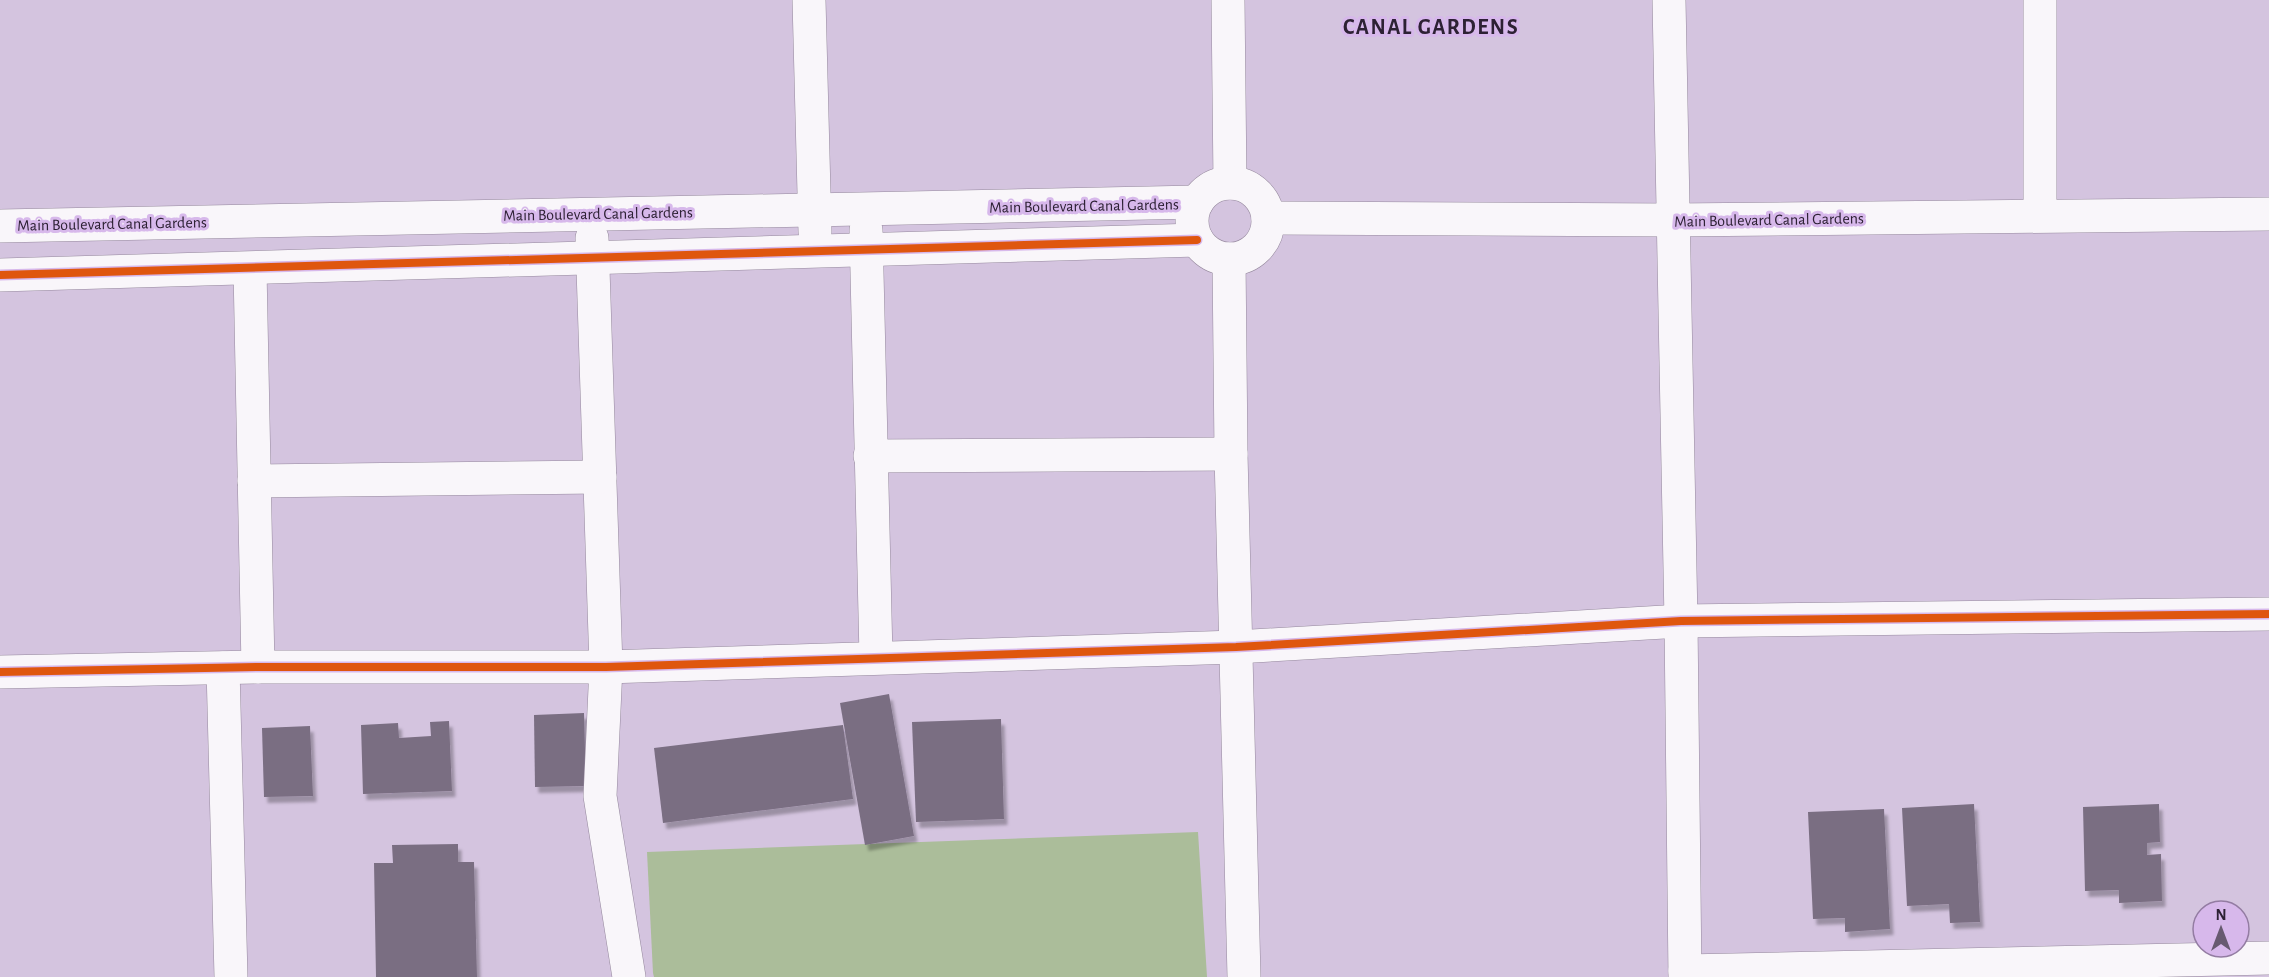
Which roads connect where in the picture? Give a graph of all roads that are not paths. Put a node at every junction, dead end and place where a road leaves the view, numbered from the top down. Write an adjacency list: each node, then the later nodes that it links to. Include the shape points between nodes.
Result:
1 (808, 0): 7 (street)
2 (1228, 0): 5 (street)
3 (1669, 0): 13 (street)
4 (2040, 0): 11 (street)
5 (1230, 183): 6 (street, via 1210,188); 12 (street, via 1244,185 1256,193)
6 (1197, 202): 8 (street, Main Boulevard Canal Gardens); 15 (street, via 1192,228)
7 (815, 210): 8 (street, Main Boulevard Canal Gardens); 9 (street, Main Boulevard Canal Gardens); 17 (street)
8 (866, 210): 16 (street)
9 (592, 213): 14 (street, Main Boulevard Canal Gardens); 18 (street)
10 (2269, 214): 11 (street, Main Boulevard Canal Gardens)
11 (2040, 215): 13 (street, Main Boulevard Canal Gardens)
12 (1268, 218): 13 (street, Main Boulevard Canal Gardens); 19 (street, via 1263,241 1245,256)
13 (1672, 220): 27 (street)
14 (0, 226)
15 (1197, 240): 16 (street); 19 (street, via 1206,251)
16 (865, 251): 17 (street); 23 (street)
17 (816, 252): 18 (street)
18 (592, 259): 20 (street); 24 (street)
19 (1229, 260): 22 (street)
20 (250, 269): 21 (street); 25 (street)
21 (0, 275)
22 (1231, 454): 23 (street); 28 (street)
23 (870, 456): 29 (street)
24 (600, 477): 25 (street); 31 (street)
25 (254, 481): 30 (street)
26 (2269, 614): 27 (street)
27 (1682, 621): 28 (street); 35 (street)
28 (1236, 647): 29 (street); 38 (street)
29 (876, 657): 31 (street)
30 (258, 667): 31 (street); 32 (street)
31 (606, 667): 37 (street, via 600,796)
32 (223, 668): 33 (street); 36 (street)
33 (0, 672)
34 (2269, 958): 35 (street)
35 (1685, 974)
36 (231, 977)
37 (629, 977)
38 (1244, 977)

